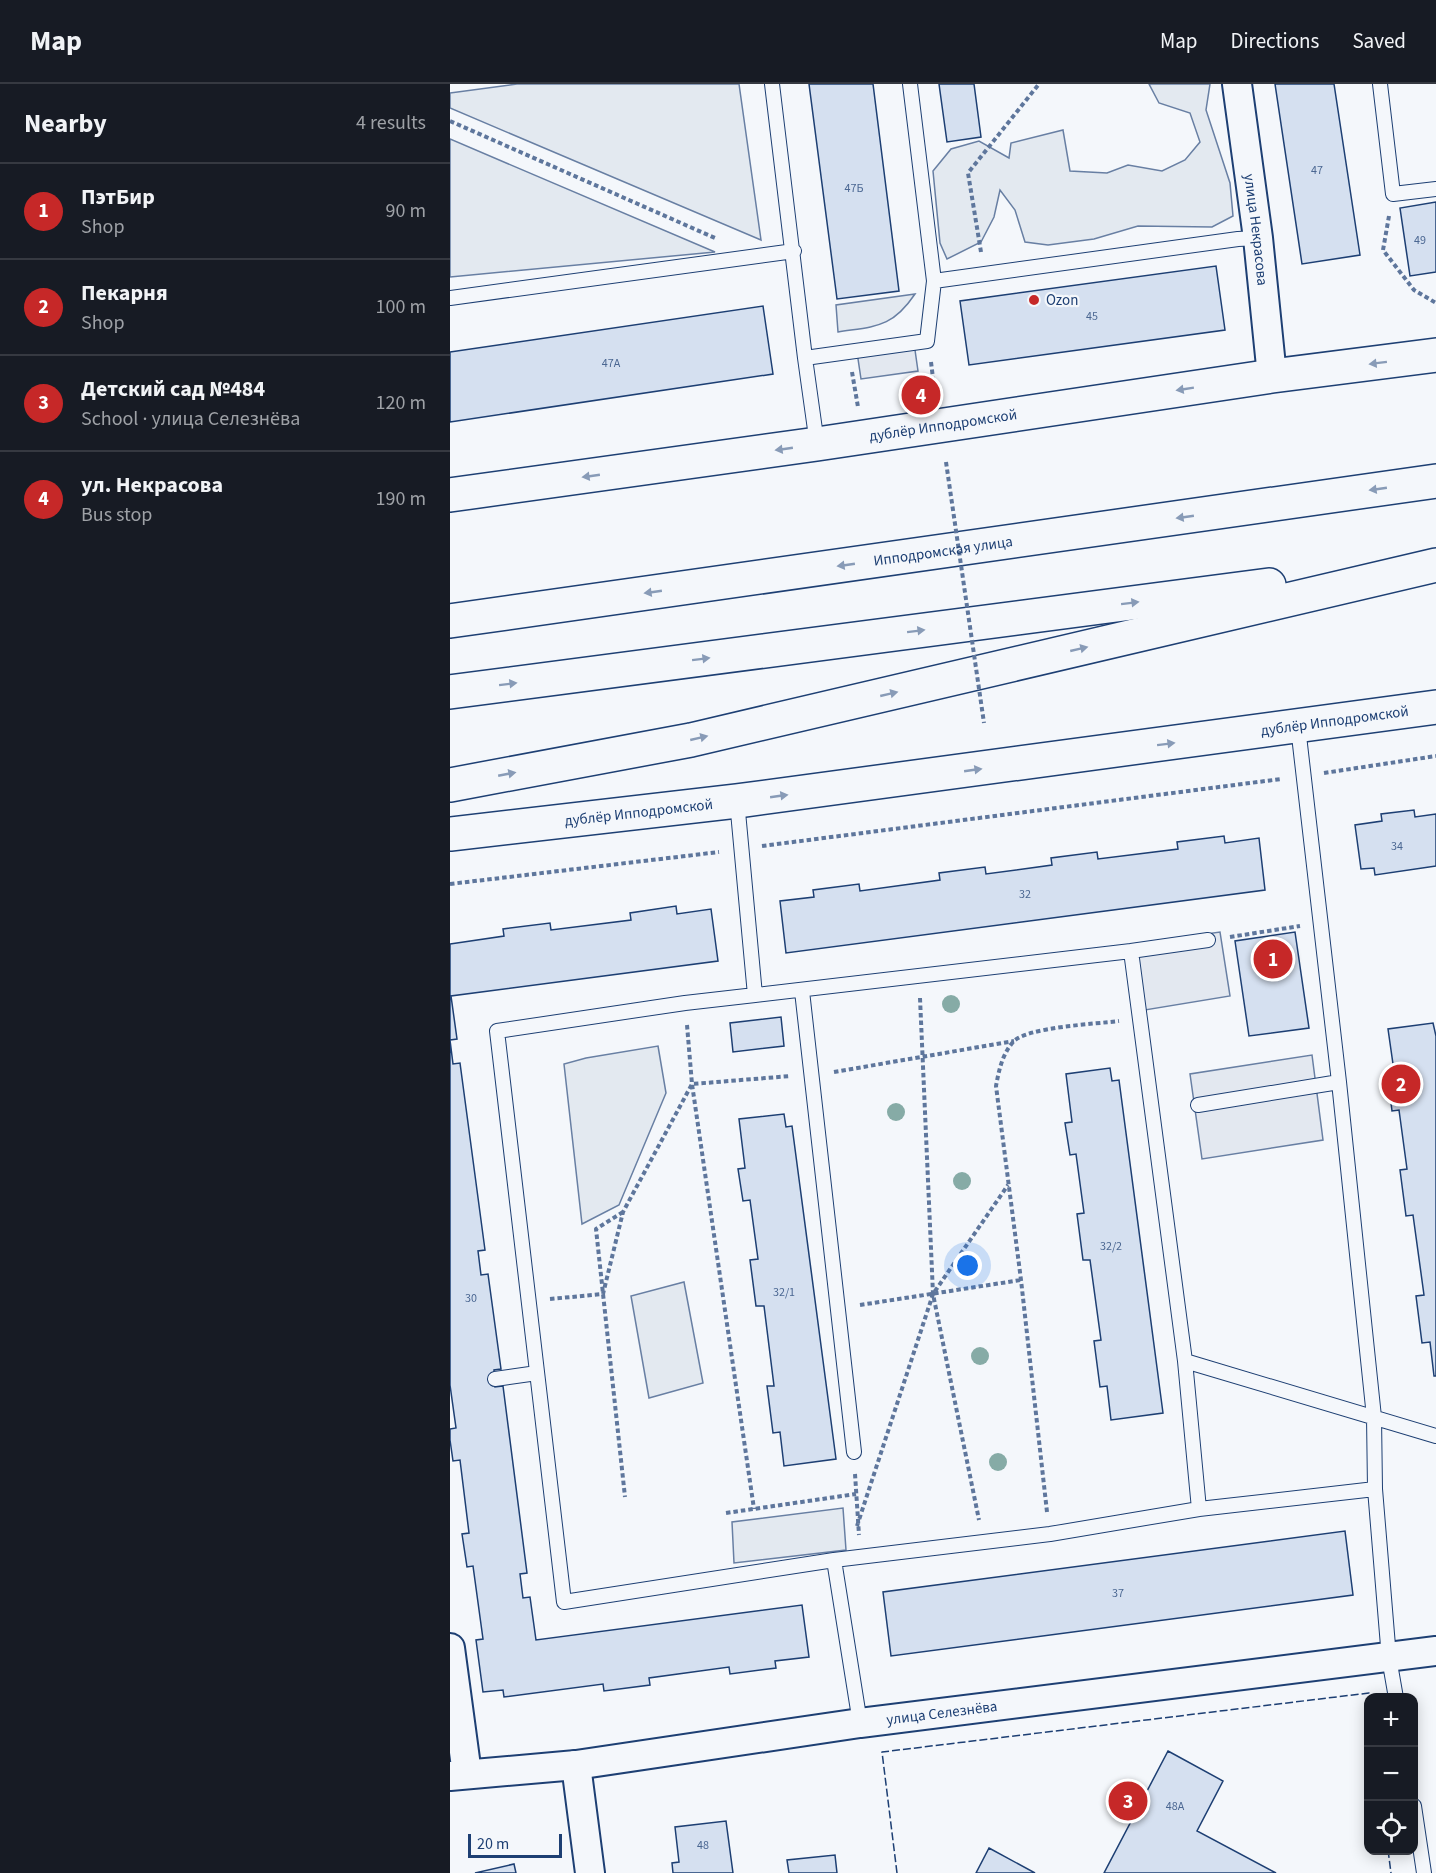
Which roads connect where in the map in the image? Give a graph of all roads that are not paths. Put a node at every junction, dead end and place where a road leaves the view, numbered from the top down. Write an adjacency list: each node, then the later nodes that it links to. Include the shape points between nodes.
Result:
1 (772, 84): 7 (lane)
2 (910, 84): 8 (lane)
3 (1237, 84): 6 (street, улица Некрасова)
4 (1380, 84): 5 (lane, via 1393,194)
5 (1436, 189)
6 (1258, 238): 8 (lane); 12 (street, улица Некрасова)
7 (794, 251): 9 (lane); 11 (lane)
8 (934, 281): 11 (lane, via 927,341)
9 (450, 298)
10 (1436, 356): 12 (main road, дублёр Ипподромской, one-way to 12)
11 (805, 358): 13 (lane)
12 (1272, 376): 13 (main road, дублёр Ипподромской, one-way to 13)
13 (817, 444): 15 (main road, дублёр Ипподромской, one-way to 15)
14 (1436, 481): 17 (main road, Ипподромская улица, one-way to 17)
15 (450, 495)
16 (1436, 564): 18 (main road, one-way to 16); 21 (main road, one-way to 16, via 691,740)
17 (450, 621)
18 (450, 692)
19 (1436, 707): 20 (main road, дублёр Ипподромской)
20 (1298, 727): 22 (main road, дублёр Ипподромской, one-way to 20); 28 (lane)
21 (450, 785)
22 (737, 801): 23 (main road, дублёр Ипподромской); 27 (lane)
23 (450, 834)
24 (1208, 940): 25 (lane)
25 (1131, 951): 26 (lane); 30 (lane)
26 (802, 991): 27 (lane); 35 (lane)
27 (755, 995): 31 (lane, via 497,1030)
28 (1339, 1082): 29 (lane); 33 (lane)
29 (1198, 1105)
30 (1185, 1361): 33 (lane); 37 (lane)
31 (537, 1373): 32 (lane); 38 (lane, via 564,1602)
32 (495, 1379)
33 (1374, 1417): 34 (lane); 36 (lane)
34 (1436, 1436)
35 (854, 1452)
36 (1375, 1489): 37 (lane); 41 (lane)
37 (1199, 1509): 38 (lane, via 1050,1534)
38 (834, 1560): 43 (lane)
39 (450, 1648): 45 (street)
40 (1436, 1651): 41 (street, улица Селезнёва)
41 (1389, 1658): 42 (lane); 43 (street, улица Селезнёва)
42 (1395, 1693)
43 (860, 1723): 44 (street, улица Селезнёва)
44 (576, 1765): 45 (street, улица Селезнёва); 47 (street)
45 (458, 1775)
46 (1418, 1836): 48 (lane)
47 (590, 1873)
48 (1424, 1873)

